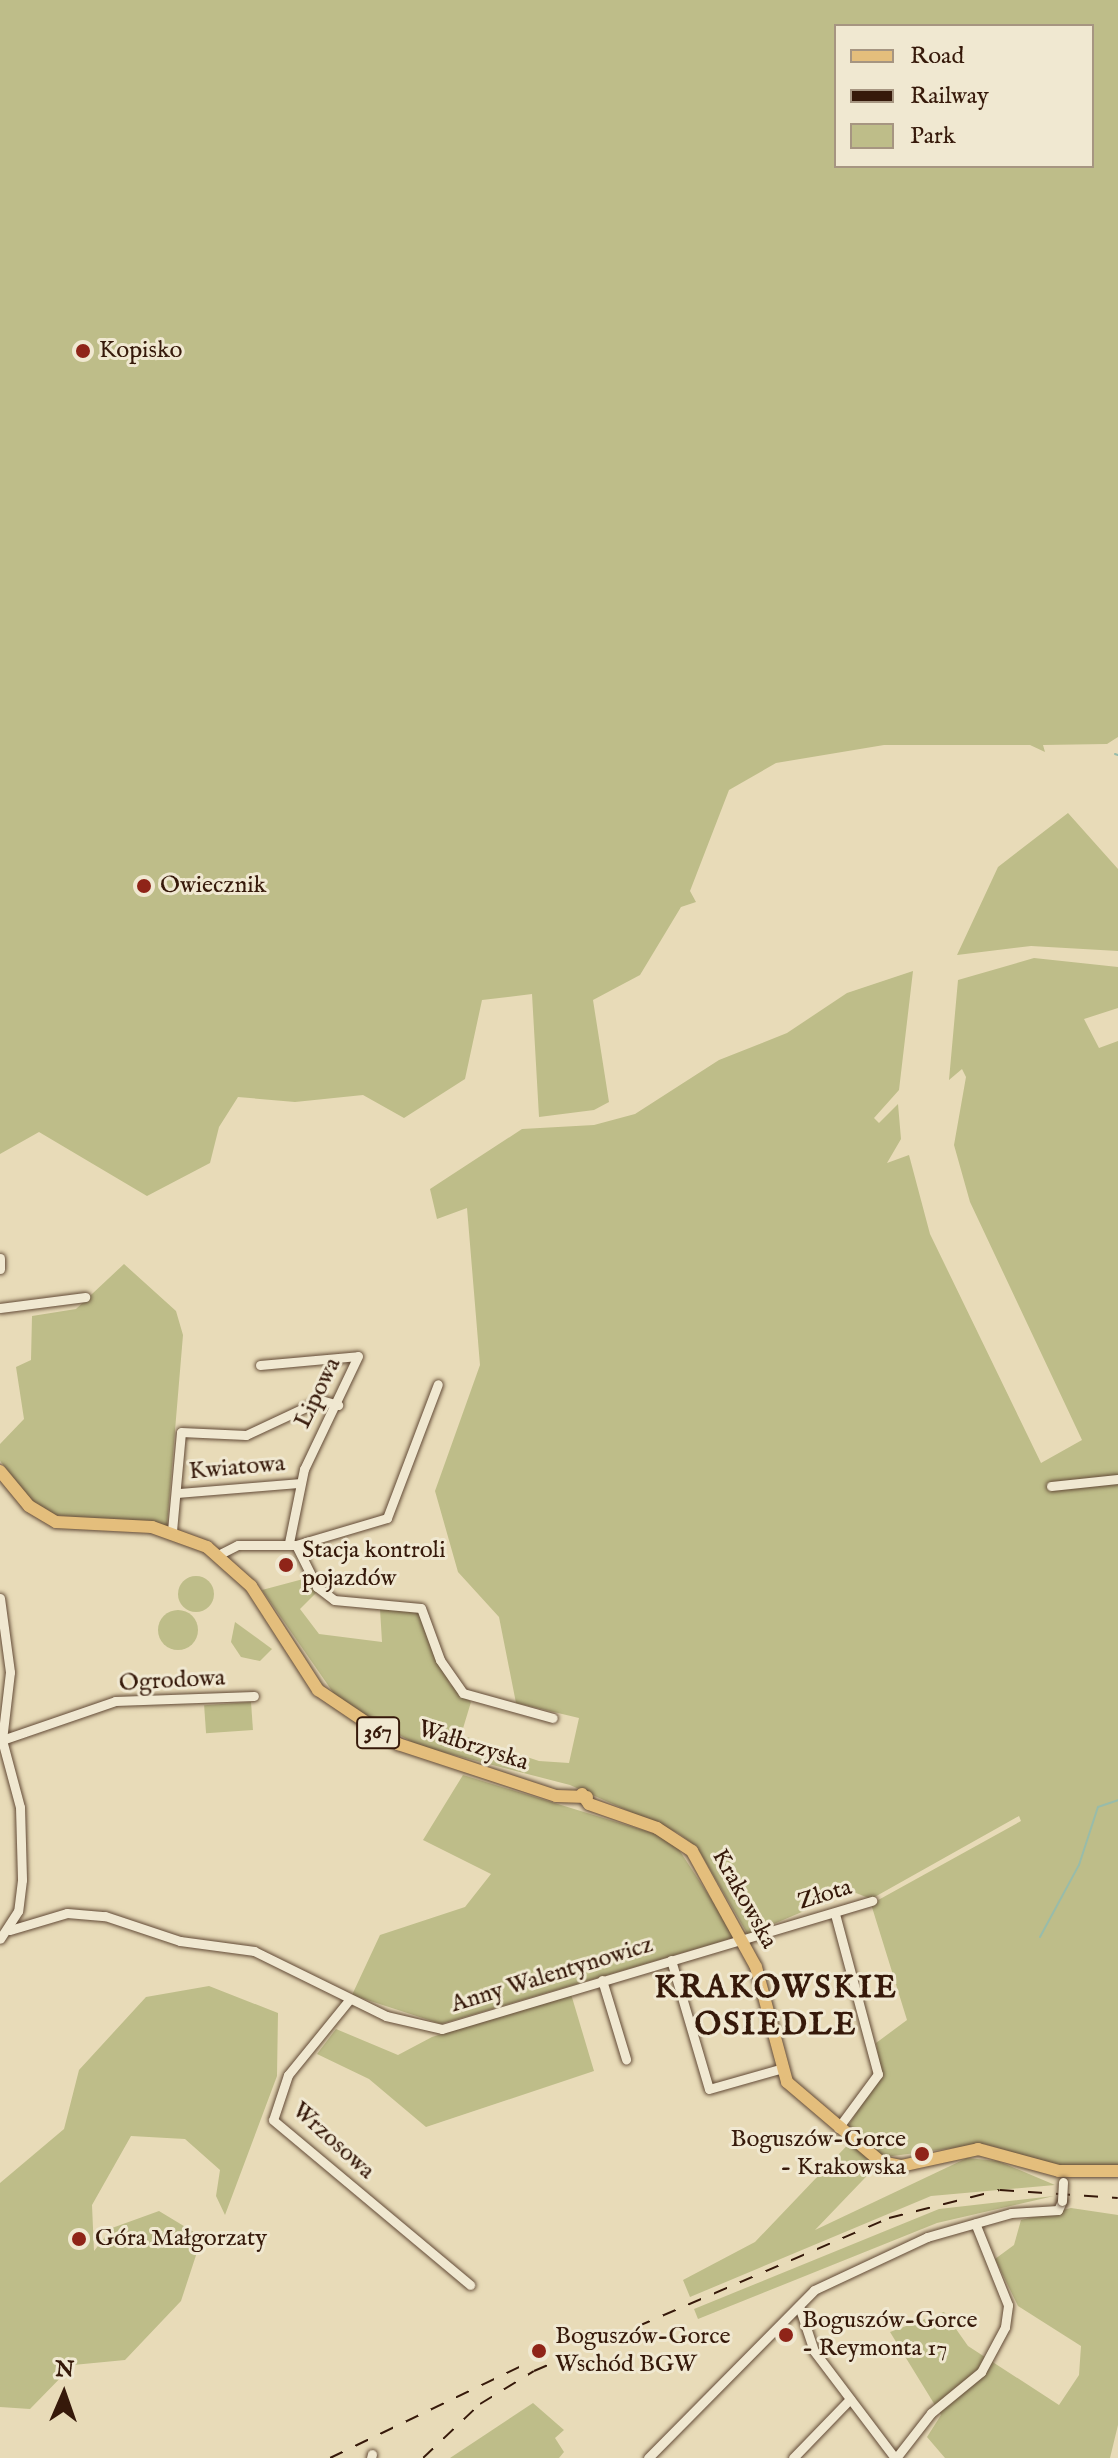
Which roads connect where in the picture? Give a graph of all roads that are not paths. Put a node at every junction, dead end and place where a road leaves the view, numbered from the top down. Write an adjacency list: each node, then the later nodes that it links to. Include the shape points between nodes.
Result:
1 (0, 1258): 2 (street)
2 (0, 1269)
3 (85, 1297): 4 (street)
4 (0, 1308)
5 (260, 1365): 7 (street, Lipowa, via 358,1356)
6 (438, 1384): 14 (street, via 393,1511)
7 (338, 1405): 10 (street, Lipowa); 12 (street, via 321,1400 246,1435 181,1432)
8 (0, 1471): 13 (main road, Wałbrzyska / 367, via 29,1506 56,1522)
9 (1118, 1479): 11 (street)
10 (300, 1483): 12 (street, Kwiatowa); 14 (street, Lipowa)
11 (1051, 1486)
12 (178, 1493): 13 (street)
13 (172, 1531): 15 (main road, Wałbrzyska / 367)
14 (293, 1544): 15 (street, via 238,1545); 18 (street, via 317,1587 334,1600 421,1608 440,1660 463,1693)
15 (218, 1555): 20 (main road, Wałbrzyska / 367, via 251,1586 306,1673 339,1708 420,1755 564,1798)
16 (0, 1598): 19 (street, via 10,1672)
17 (254, 1696): 19 (street, Ogrodowa, via 115,1701)
18 (553, 1718)
19 (2, 1740): 22 (street, via 20,1807)
20 (585, 1796): 27 (main road, Krakowska, via 601,1809 684,1843)
21 (872, 1901): 23 (street, Złota)
22 (18, 1911): 24 (street); 25 (street)
23 (835, 1914): 27 (street, Złota); 33 (street, via 878,2074)
24 (30, 1924): 25 (street, Anny Walentynowicz); 30 (street, Anny Walentynowicz, via 82,1912 180,1941 254,1951)
25 (10, 1930): 26 (street)
26 (0, 1939)
27 (745, 1940): 28 (street, Anny Walentynowicz); 32 (main road, Krakowska)
28 (671, 1960): 29 (street, Anny Walentynowicz); 32 (street, via 709,2089)
29 (602, 1980): 30 (street, Anny Walentynowicz, via 442,2029); 31 (street)
30 (349, 2000): 37 (street, Wrzosowa, via 288,2075 273,2120)
31 (626, 2059)
32 (783, 2068): 33 (main road, Krakowska, via 798,2097)
33 (840, 2130): 35 (main road, Krakowska, via 881,2162 901,2166 978,2149)
34 (1118, 2171): 35 (main road, Krakowska)
35 (1066, 2176): 36 (street, bridge, via 1058,2210)
36 (975, 2223): 38 (street, via 846,2275); 42 (street, via 1008,2305 1005,2327 981,2372 931,2413)
37 (470, 2285)
38 (799, 2306): 39 (street, via 814,2351); 40 (street)
39 (850, 2399): 41 (street); 42 (street)
40 (648, 2458)
41 (793, 2458)
42 (896, 2458)

